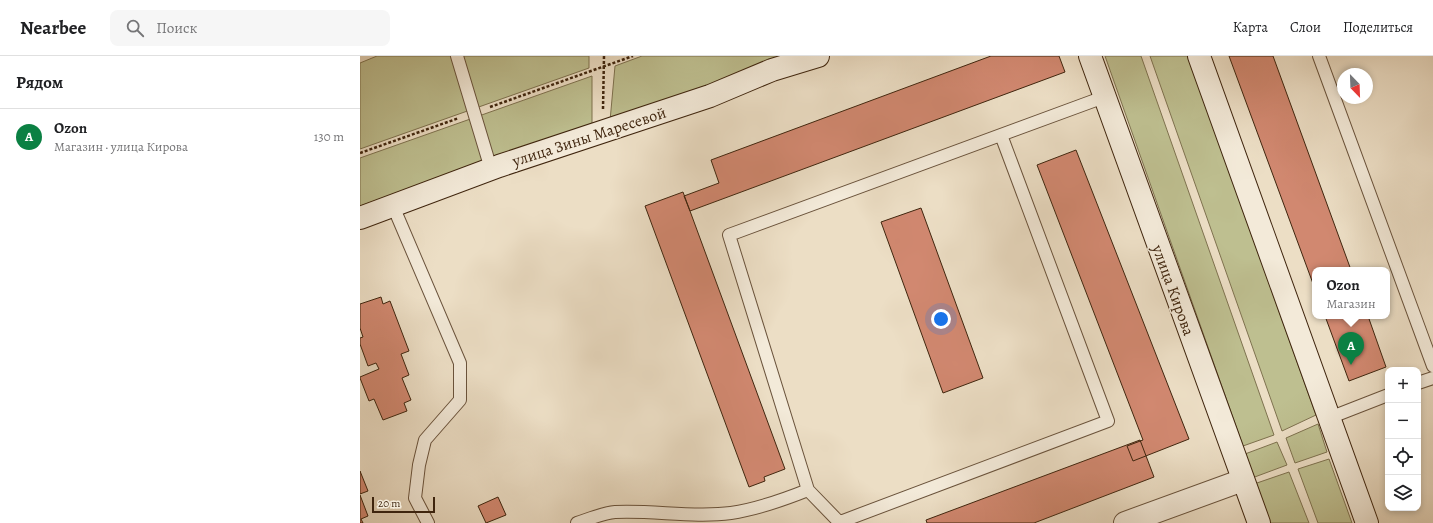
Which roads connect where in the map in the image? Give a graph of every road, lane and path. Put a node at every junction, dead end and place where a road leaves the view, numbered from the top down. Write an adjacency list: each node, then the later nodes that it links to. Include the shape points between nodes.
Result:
1 (457, 56): 10 (lane)
2 (604, 56): 8 (path)
3 (633, 56): 8 (path)
4 (818, 56): 11 (main road, улица Зины Маресевой, via 772,70 710,96)
5 (1090, 56): 9 (main road, улица Кирова)
6 (1199, 56): 21 (main road)
7 (1319, 56): 17 (lane)
8 (604, 67): 10 (path); 11 (path)
9 (1104, 97): 12 (lane); 22 (main road, улица Кирова)
10 (474, 113): 13 (path); 14 (lane)
11 (602, 132): 14 (main road, улица Зины Маресевой)
12 (1001, 135): 23 (lane, via 729,235); 26 (lane, via 1108,421)
13 (360, 153)
14 (491, 169): 15 (main road, улица Зины Маресевой)
15 (393, 206): 16 (main road, улица Зины Маресевой); 24 (lane, via 460,363 460,400 425,440 419,465 415,498)
16 (360, 218)
17 (1433, 366)
18 (1433, 378): 19 (lane)
19 (1421, 382)
20 (1385, 396): 21 (lane)
21 (1329, 418): 29 (main road)
22 (1243, 480): 27 (main road); 28 (main road, улица Кирова)
23 (808, 490): 25 (lane, via 774,503 732,513 691,515 614,512); 26 (lane)
24 (428, 523)
25 (577, 523)
26 (840, 523)
27 (1125, 523)
28 (1259, 523)
29 (1367, 523)

